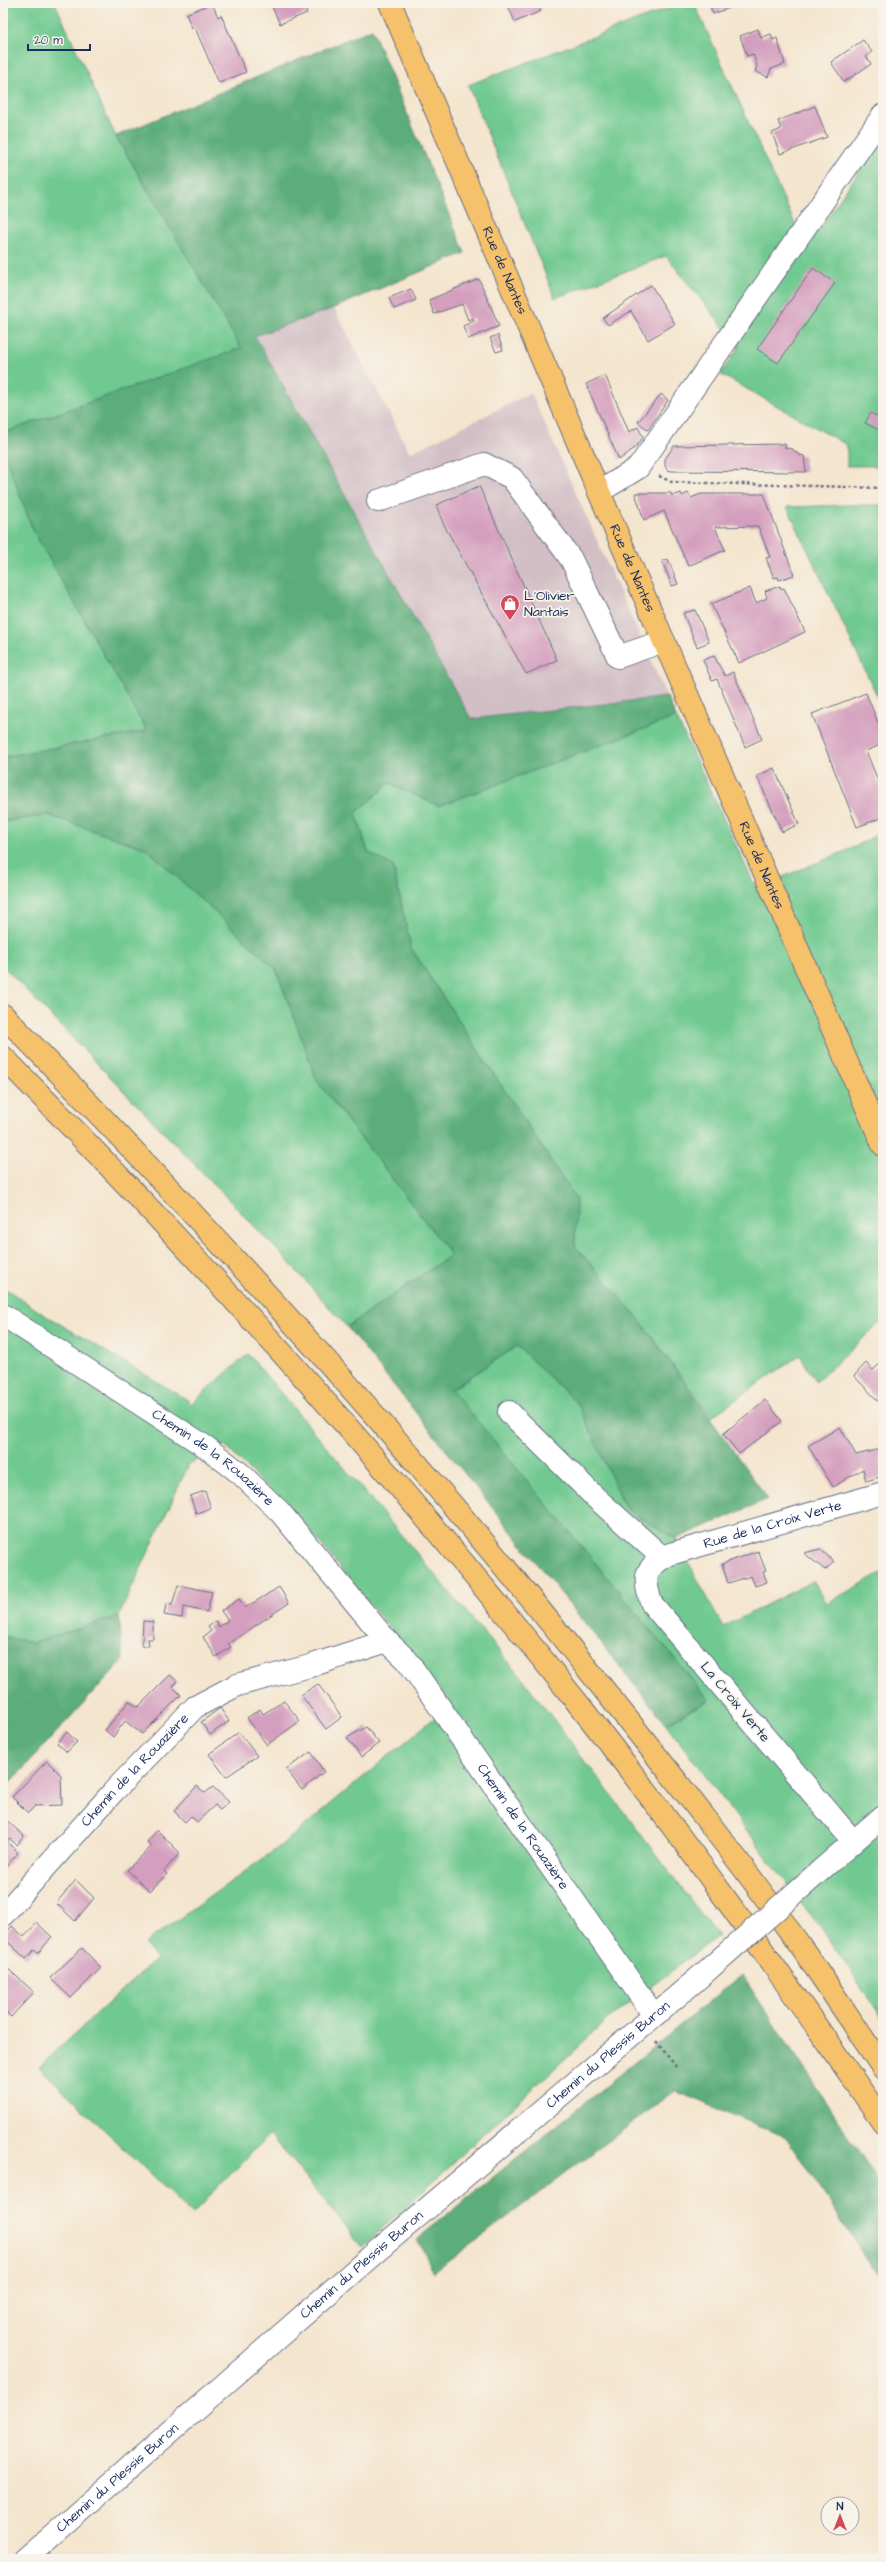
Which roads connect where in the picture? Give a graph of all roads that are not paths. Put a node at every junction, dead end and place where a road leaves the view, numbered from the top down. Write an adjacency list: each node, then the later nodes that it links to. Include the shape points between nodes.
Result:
1 (390, 3): 3 (main road, Rue de Nantes)
2 (883, 115): 3 (street, via 638,468)
3 (599, 492): 5 (main road, Rue de Nantes)
4 (378, 501): 5 (street, via 484,464 512,478 571,559 618,657)
5 (664, 641): 8 (main road, Rue de Nantes)
6 (3, 1015): 18 (main road, via 248,1272 485,1542 734,1855 806,1954)
7 (3, 1057): 19 (main road, via 266,1336 477,1579 670,1823)
8 (881, 1143)
9 (3, 1315): 13 (street, Chemin de la Rouazière, via 206,1447 241,1474 280,1512)
10 (509, 1412): 12 (street)
11 (883, 1493): 12 (street, Rue de la Croix Verte)
12 (663, 1558): 15 (street, La Croix Verte, via 655,1562 646,1576 646,1589 652,1604)
13 (387, 1641): 16 (street, Chemin de la Rouazière, via 310,1666 236,1685 195,1707 114,1791); 17 (street, Chemin de la Rouazière, via 407,1660 420,1678 648,2007)
14 (883, 1816): 15 (street)
15 (853, 1842): 17 (street, Chemin du Plessis Buron, bridge)
16 (3, 1915)
17 (650, 2020): 20 (street, Chemin du Plessis Buron, via 370,2257)
18 (883, 2068)
19 (883, 2122)
20 (25, 2559)

